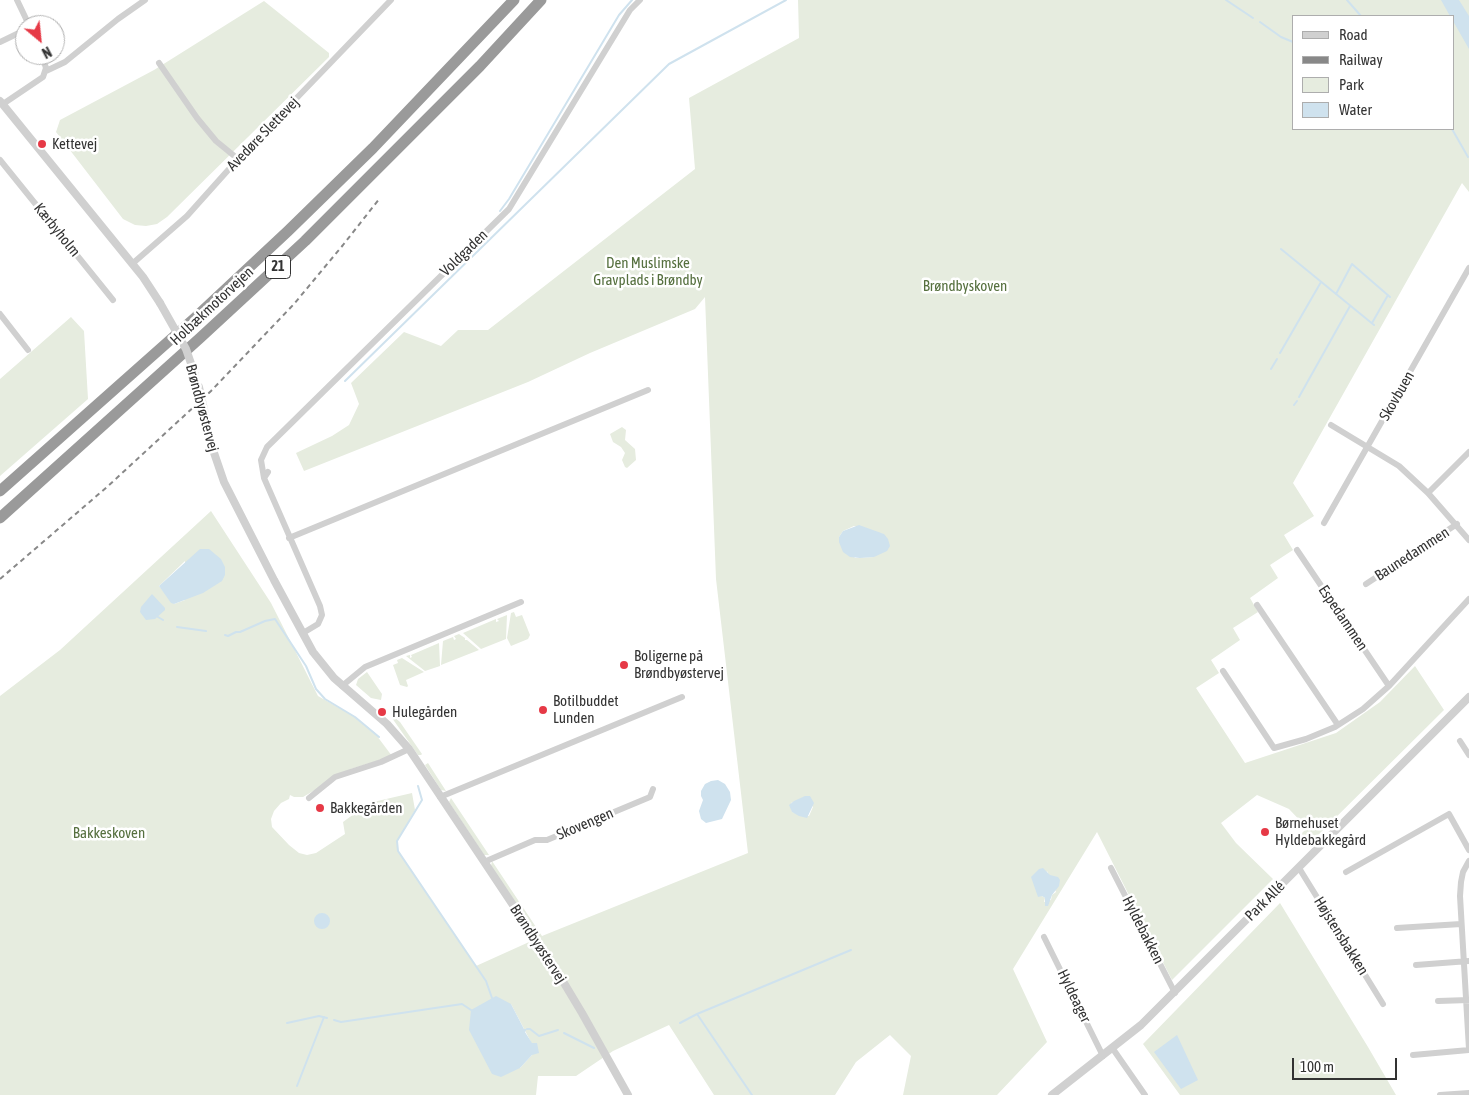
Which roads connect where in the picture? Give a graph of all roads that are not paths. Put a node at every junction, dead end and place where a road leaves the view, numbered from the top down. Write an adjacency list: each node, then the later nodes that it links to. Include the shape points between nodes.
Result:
1 (18, 0): 7 (street)
2 (145, 0): 12 (street, via 69,59)
3 (391, 0): 14 (street, Avedøre Slettevej)
4 (514, 0): 27 (highway, Holbækmotorvejen / 21, via 380,141 288,231)
5 (541, 0): 29 (highway, Holbækmotorvejen / 21, via 480,66 305,241)
6 (640, 0): 26 (street, Voldgaden, via 630,10 509,208 267,447 261,460)
7 (25, 15)
8 (15, 35): 9 (street)
9 (0, 42)
10 (160, 63): 14 (street, via 197,118 216,141)
11 (45, 65): 12 (street)
12 (46, 71): 13 (street, via 41,80)
13 (1, 104): 16 (street, Brøndbyøstervej)
14 (238, 159): 16 (street, Avedøre Slettevej, via 187,216)
15 (0, 160): 18 (street, Kærbyholm)
16 (132, 264): 39 (street, Brøndbyøstervej, bridge, via 178,334 199,387 211,444 224,482)
17 (1469, 268): 23 (street, Skovbuen)
18 (113, 300)
19 (0, 314): 20 (street)
20 (28, 350)
21 (648, 390): 32 (street)
22 (1331, 425): 23 (street, Baunedammen)
23 (1368, 446): 28 (street, Baunedammen, via 1399,466); 30 (street, Skovbuen)
24 (1469, 452): 28 (street)
25 (268, 472): 26 (street)
26 (264, 478): 32 (street)
27 (0, 491)
28 (1428, 492): 31 (street, Baunedammen)
29 (0, 518)
30 (1324, 523)
31 (1457, 524): 33 (street, Baunedammen); 35 (street, Baunedammen)
32 (289, 538): 39 (street, via 322,612 318,624)
33 (1469, 540)
34 (1297, 550): 42 (street, Espedammen)
35 (1366, 584)
36 (1469, 599): 42 (street)
37 (521, 602): 41 (street, via 366,667)
38 (1257, 605): 45 (street)
39 (303, 634): 41 (street, Brøndbyøstervej, via 313,652)
40 (1223, 671): 45 (street, via 1274,748)
41 (342, 686): 47 (street, Brøndbyøstervej, via 387,724)
42 (1388, 686): 45 (street, via 1363,709)
43 (1469, 696): 56 (street, Park Allé)
44 (682, 697): 50 (street)
45 (1338, 725)
46 (1460, 741): 48 (street)
47 (409, 749): 50 (street, Brøndbyøstervej); 51 (street, via 335,777)
48 (1469, 755)
49 (653, 789): 54 (street, Skovengen, via 650,797)
50 (440, 797): 54 (street, Brøndbyøstervej)
51 (309, 798)
52 (1469, 850): 57 (street, via 1449,814)
53 (1469, 861): 58 (street)
54 (484, 862): 75 (street, Brøndbyøstervej, via 582,1013)
55 (1111, 868): 65 (street, Hyldebakken)
56 (1299, 868): 65 (street, Park Allé); 68 (street, Højstensbakken)
57 (1346, 872)
58 (1466, 873): 60 (street, via 1460,894)
59 (1469, 919): 60 (street)
60 (1461, 922): 61 (street); 63 (street)
61 (1396, 928)
62 (1044, 936): 73 (street, Hyldeager)
63 (1466, 961): 64 (street); 66 (street)
64 (1416, 966)
65 (1175, 993): 70 (street, Park Allé)
66 (1468, 1000): 67 (street); 69 (street)
67 (1438, 1001)
68 (1383, 1004)
69 (1469, 1039): 71 (street)
70 (1112, 1049): 73 (street, Park Allé); 77 (street)
71 (1469, 1050): 72 (street)
72 (1413, 1055)
73 (1103, 1056): 76 (street, Park Allé)
74 (1469, 1094): 78 (street)
75 (628, 1095)
76 (1052, 1095)
77 (1145, 1095)
78 (1440, 1095)

